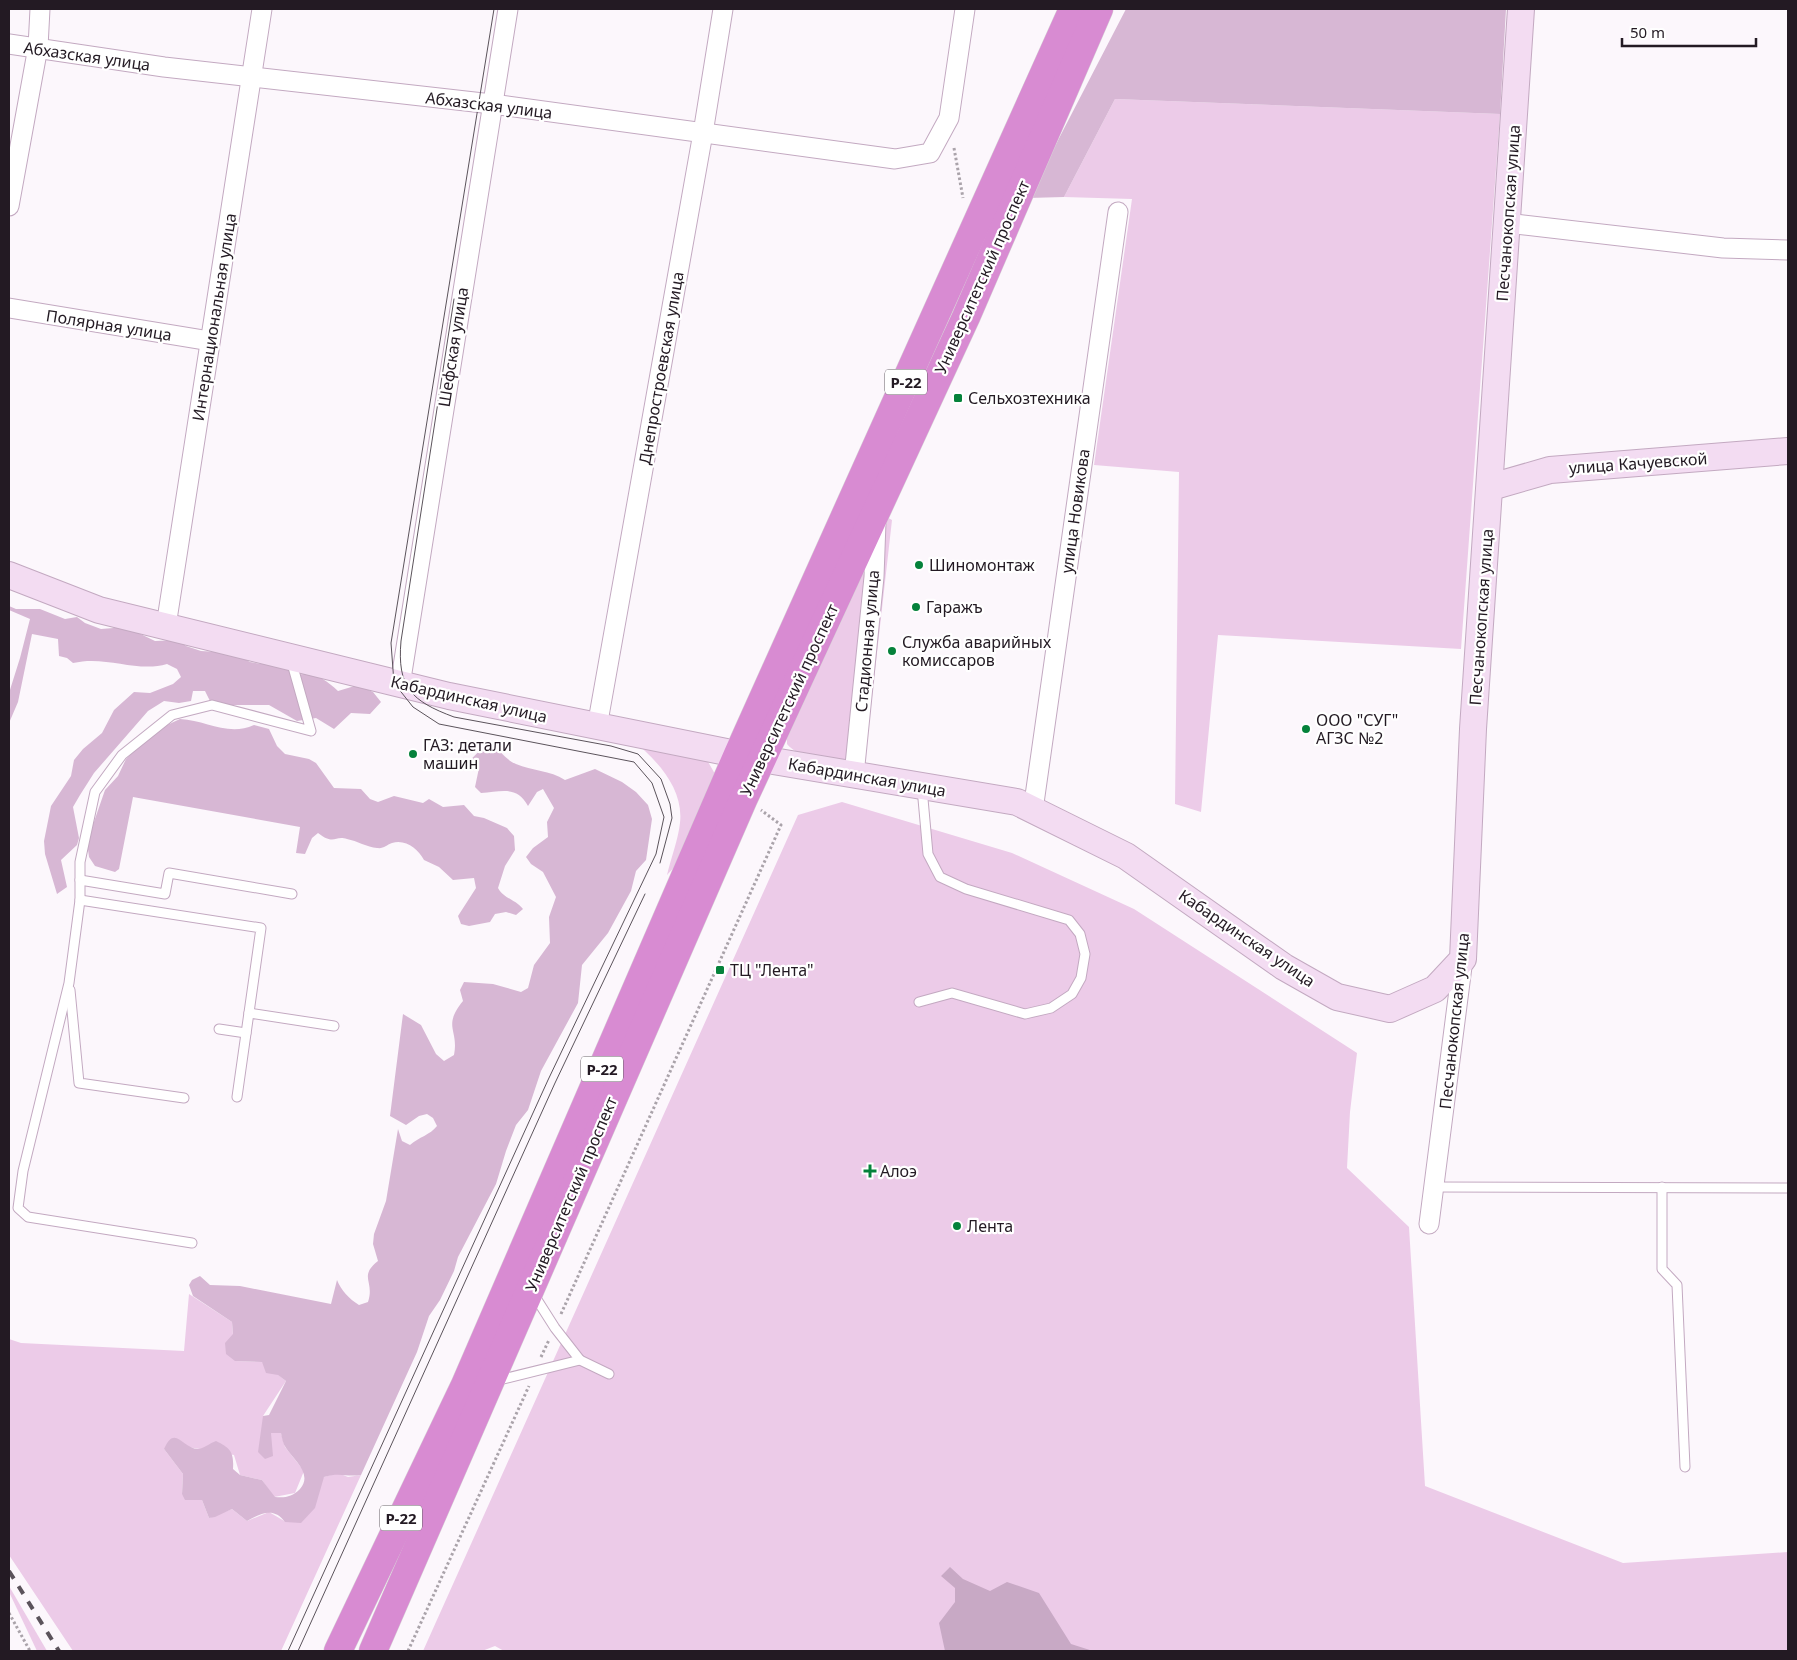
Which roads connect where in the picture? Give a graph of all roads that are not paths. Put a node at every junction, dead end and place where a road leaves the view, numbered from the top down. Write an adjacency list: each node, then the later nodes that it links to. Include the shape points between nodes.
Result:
1 (40, 9): 10 (street)
2 (262, 9): 11 (street, Интернациональная улица)
3 (508, 9): 12 (street, Шефская улица)
4 (722, 9): 13 (street, Днепростроевская улица)
5 (965, 9): 13 (street, Абхазская улица, via 948,118 930,153 895,160)
6 (1073, 9): 28 (highway, Университетский проспект / Р-22)
7 (1099, 9): 22 (highway, Университетский проспект / Р-22, via 966,317)
8 (1522, 9): 16 (street, Песчанокопская улица)
9 (9, 44): 10 (street, Абхазская улица)
10 (38, 47): 11 (street, Абхазская улица); 14 (street)
11 (251, 79): 12 (street, Абхазская улица); 19 (street, Интернациональная улица)
12 (492, 104): 13 (street, Абхазская улица); 26 (street, Шефская улица)
13 (704, 133): 27 (street, Днепростроевская улица)
14 (9, 206)
15 (1118, 212): 31 (street, улица Новикова)
16 (1507, 223): 17 (street, via 1723,248); 21 (street, Песчанокопская улица)
17 (1788, 250)
18 (9, 308): 19 (street, Полярная улица)
19 (210, 341): 24 (street, Интернациональная улица)
20 (1788, 451): 21 (street, улица Качуевской, via 1550,470)
21 (1491, 487): 35 (street, Песчанокопская улица, via 1473,729)
22 (877, 508): 28 (highway, Университетский проспект / Р-22); 29 (street, Стадионная улица, via 874,577)
23 (9, 576): 24 (street, Кабардинская улица, via 99,610)
24 (166, 626): 25 (street, Кабардинская улица)
25 (291, 657): 26 (street, Кабардинская улица); 32 (lane, via 311,731 212,705 172,714 122,755 95,792 80,862)
26 (400, 685): 27 (street, Кабардинская улица)
27 (597, 728): 28 (street, Кабардинская улица)
28 (750, 756): 29 (street, Кабардинская улица); 49 (highway, Университетский проспект / Р-22, via 743,800); 52 (highway, Университетский проспект / Р-22)
29 (854, 775): 30 (street, Кабардинская улица)
30 (922, 786): 31 (street, Кабардинская улица, via 1017,802); 37 (lane, via 928,854 940,876 966,889 1069,920 1080,934 1085,954 1081,978 1072,994 1051,1008 1025,1014 952,993)
31 (1032, 810): 35 (street, Кабардинская улица, via 1126,856 1284,967 1336,997 1390,1009 1435,989)
32 (80, 880): 33 (lane, via 165,894 169,873); 34 (lane)
33 (292, 894)
34 (80, 900): 36 (lane); 38 (lane, via 261,928)
35 (1463, 959): 44 (street, Песчанокопская улица)
36 (69, 983): 43 (lane, via 79,1084); 48 (lane, via 26,1161 18,1208 28,1216)
37 (918, 1002)
38 (249, 1013): 39 (lane); 41 (lane)
39 (334, 1026)
40 (219, 1029): 41 (lane)
41 (246, 1032): 42 (lane)
42 (238, 1097)
43 (184, 1098)
44 (1435, 1187): 45 (lane); 47 (street, Песчанокопская улица)
45 (1662, 1187): 46 (lane); 53 (lane, via 1662,1268 1677,1285)
46 (1788, 1188)
47 (1429, 1224)
48 (192, 1243)
49 (530, 1289): 50 (lane); 52 (highway, Университетский проспект / Р-22)
50 (580, 1360): 51 (lane); 52 (lane)
51 (609, 1374)
52 (481, 1387): 54 (highway, Р-22); 55 (highway, Р-22)
53 (1685, 1467)
54 (338, 1651)
55 (373, 1651)

